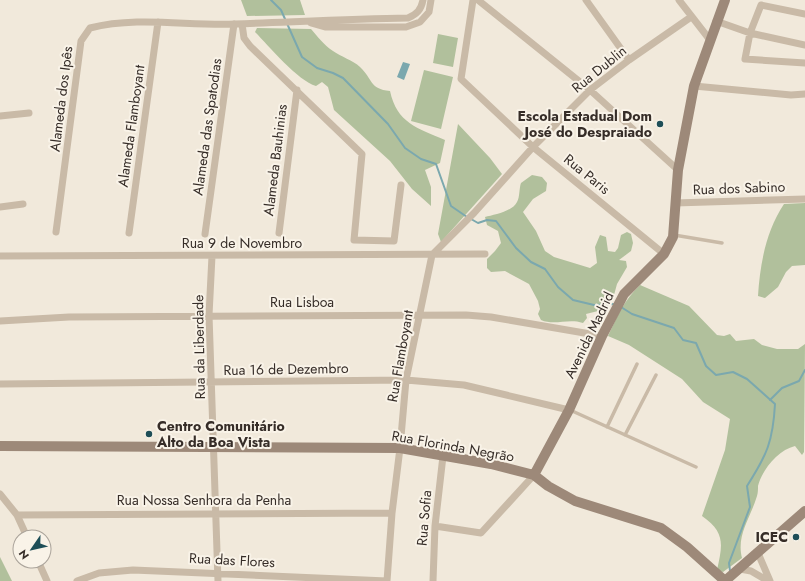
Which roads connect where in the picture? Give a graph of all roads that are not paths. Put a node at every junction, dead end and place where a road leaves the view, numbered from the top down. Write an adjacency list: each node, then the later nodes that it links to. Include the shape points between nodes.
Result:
1 (423, 0): 8 (street)
2 (431, 0): 9 (street)
3 (473, 0): 30 (street, Rua Paris, via 461,79)
4 (478, 0): 26 (street)
5 (586, 0): 22 (street)
6 (679, 0): 12 (street)
7 (725, 0): 13 (street, Avenida Madrid)
8 (421, 9): 9 (street); 11 (street, via 416,15)
9 (429, 12): 18 (street, Alameda dos Ipês, via 420,22)
10 (805, 14): 19 (street, via 761,4)
11 (408, 18): 15 (street, Alameda dos Ipês); 18 (street)
12 (691, 18): 20 (street); 22 (street, Rua Dublin)
13 (716, 21): 19 (street); 20 (street, Avenida Madrid)
14 (158, 22): 16 (street, Alameda dos Ipês); 37 (street, Alameda dos Ipês, via 109,23 90,28 81,41); 38 (street, Alameda Flamboyant)
15 (309, 22): 17 (street, Alameda dos Ipês); 18 (street, Alameda dos Ipês, via 325,27)
16 (234, 24): 17 (street, Alameda dos Ipês); 40 (street, Alameda das Spatodias)
17 (242, 24): 25 (street, via 244,38 250,46)
18 (406, 26)
19 (750, 33): 21 (street); 23 (street, via 745,59)
20 (710, 40): 24 (street, Avenida Madrid)
21 (805, 45)
22 (628, 60): 26 (street, Rua Dublin)
23 (805, 63)
24 (694, 86): 27 (street, via 791,95); 31 (street, Avenida Madrid)
25 (297, 90): 32 (street, via 362,154 354,240 394,241); 39 (street, Alameda Bauhinias)
26 (590, 90): 30 (street, Rua Dublin); 31 (street)
27 (805, 94)
28 (29, 113): 29 (street)
29 (0, 116)
30 (533, 147): 44 (street, Rua Paris); 45 (street, Rua Dublin)
31 (678, 170): 34 (street, Avenida Madrid)
32 (402, 185)
33 (805, 199): 34 (street, Rua dos Sabino)
34 (675, 203): 41 (street, Avenida Madrid)
35 (23, 204): 36 (street)
36 (0, 207)
37 (56, 232)
38 (129, 233)
39 (279, 233)
40 (205, 234)
41 (673, 235): 42 (lane); 44 (street, Avenida Madrid)
42 (722, 243)
43 (485, 254): 45 (street, Rua 9 de Novembro)
44 (664, 254): 51 (street, Avenida Madrid, via 620,300)
45 (432, 255): 47 (street, Rua 9 de Novembro); 48 (street, Rua Flamboyant)
46 (0, 256): 47 (street, Rua 9 de Novembro)
47 (212, 256): 49 (street, Rua da Liberdade)
48 (420, 314): 49 (street, Rua Lisboa); 51 (street, Rua Lisboa, via 491,317); 54 (street, Rua Flamboyant)
49 (209, 315): 50 (street, Rua Lisboa, via 69,317); 55 (street, Rua da Liberdade)
50 (0, 321)
51 (602, 336): 57 (street, Avenida Madrid)
52 (637, 364): 58 (lane)
53 (656, 375): 59 (lane)
54 (406, 380): 55 (street, Rua 16 de Dezembro); 57 (street, Rua 16 de Dezembro, via 464,385); 62 (street, Rua Flamboyant)
55 (212, 382): 56 (street, Rua 16 de Dezembro); 61 (street, Rua da Liberdade)
56 (0, 384)
57 (569, 410): 58 (lane); 65 (street, Avenida Madrid)
58 (607, 427): 59 (lane)
59 (625, 435): 64 (lane)
60 (0, 446): 61 (street, Rua Florinda Negrão)
61 (215, 446): 62 (street, Rua Florinda Negrão); 68 (street, Rua da Liberdade)
62 (400, 448): 63 (street, Rua Florinda Negrão); 69 (street, Rua Flamboyant)
63 (443, 456): 65 (street, Rua Florinda Negrão); 71 (street, Rua Sofia)
64 (696, 467)
65 (534, 475): 71 (street, Avenida Madrid, via 481,533); 82 (street, Rua Florinda Negrão, via 575,501 661,528)
66 (0, 494): 70 (street)
67 (805, 511): 73 (street)
68 (215, 513): 69 (street, Rua Nossa Senhora da Penha); 70 (street, Rua Nossa Senhora da Penha); 76 (street, Rua da Liberdade)
69 (392, 513): 80 (street, Rua Flamboyant)
70 (17, 515): 72 (street)
71 (435, 526): 81 (street, Rua Sofia)
72 (23, 529)
73 (758, 554): 75 (street); 83 (street)
74 (42, 569): 77 (street)
75 (740, 569): 82 (street); 83 (street, via 751,571)
76 (217, 572): 78 (street, Rua das Flores, via 133,570 99,573); 79 (street, Rua da Liberdade); 80 (street, Rua das Flores)
77 (47, 581)
78 (77, 581)
79 (218, 581)
80 (387, 581)
81 (433, 581)
82 (726, 581)
83 (769, 581)

